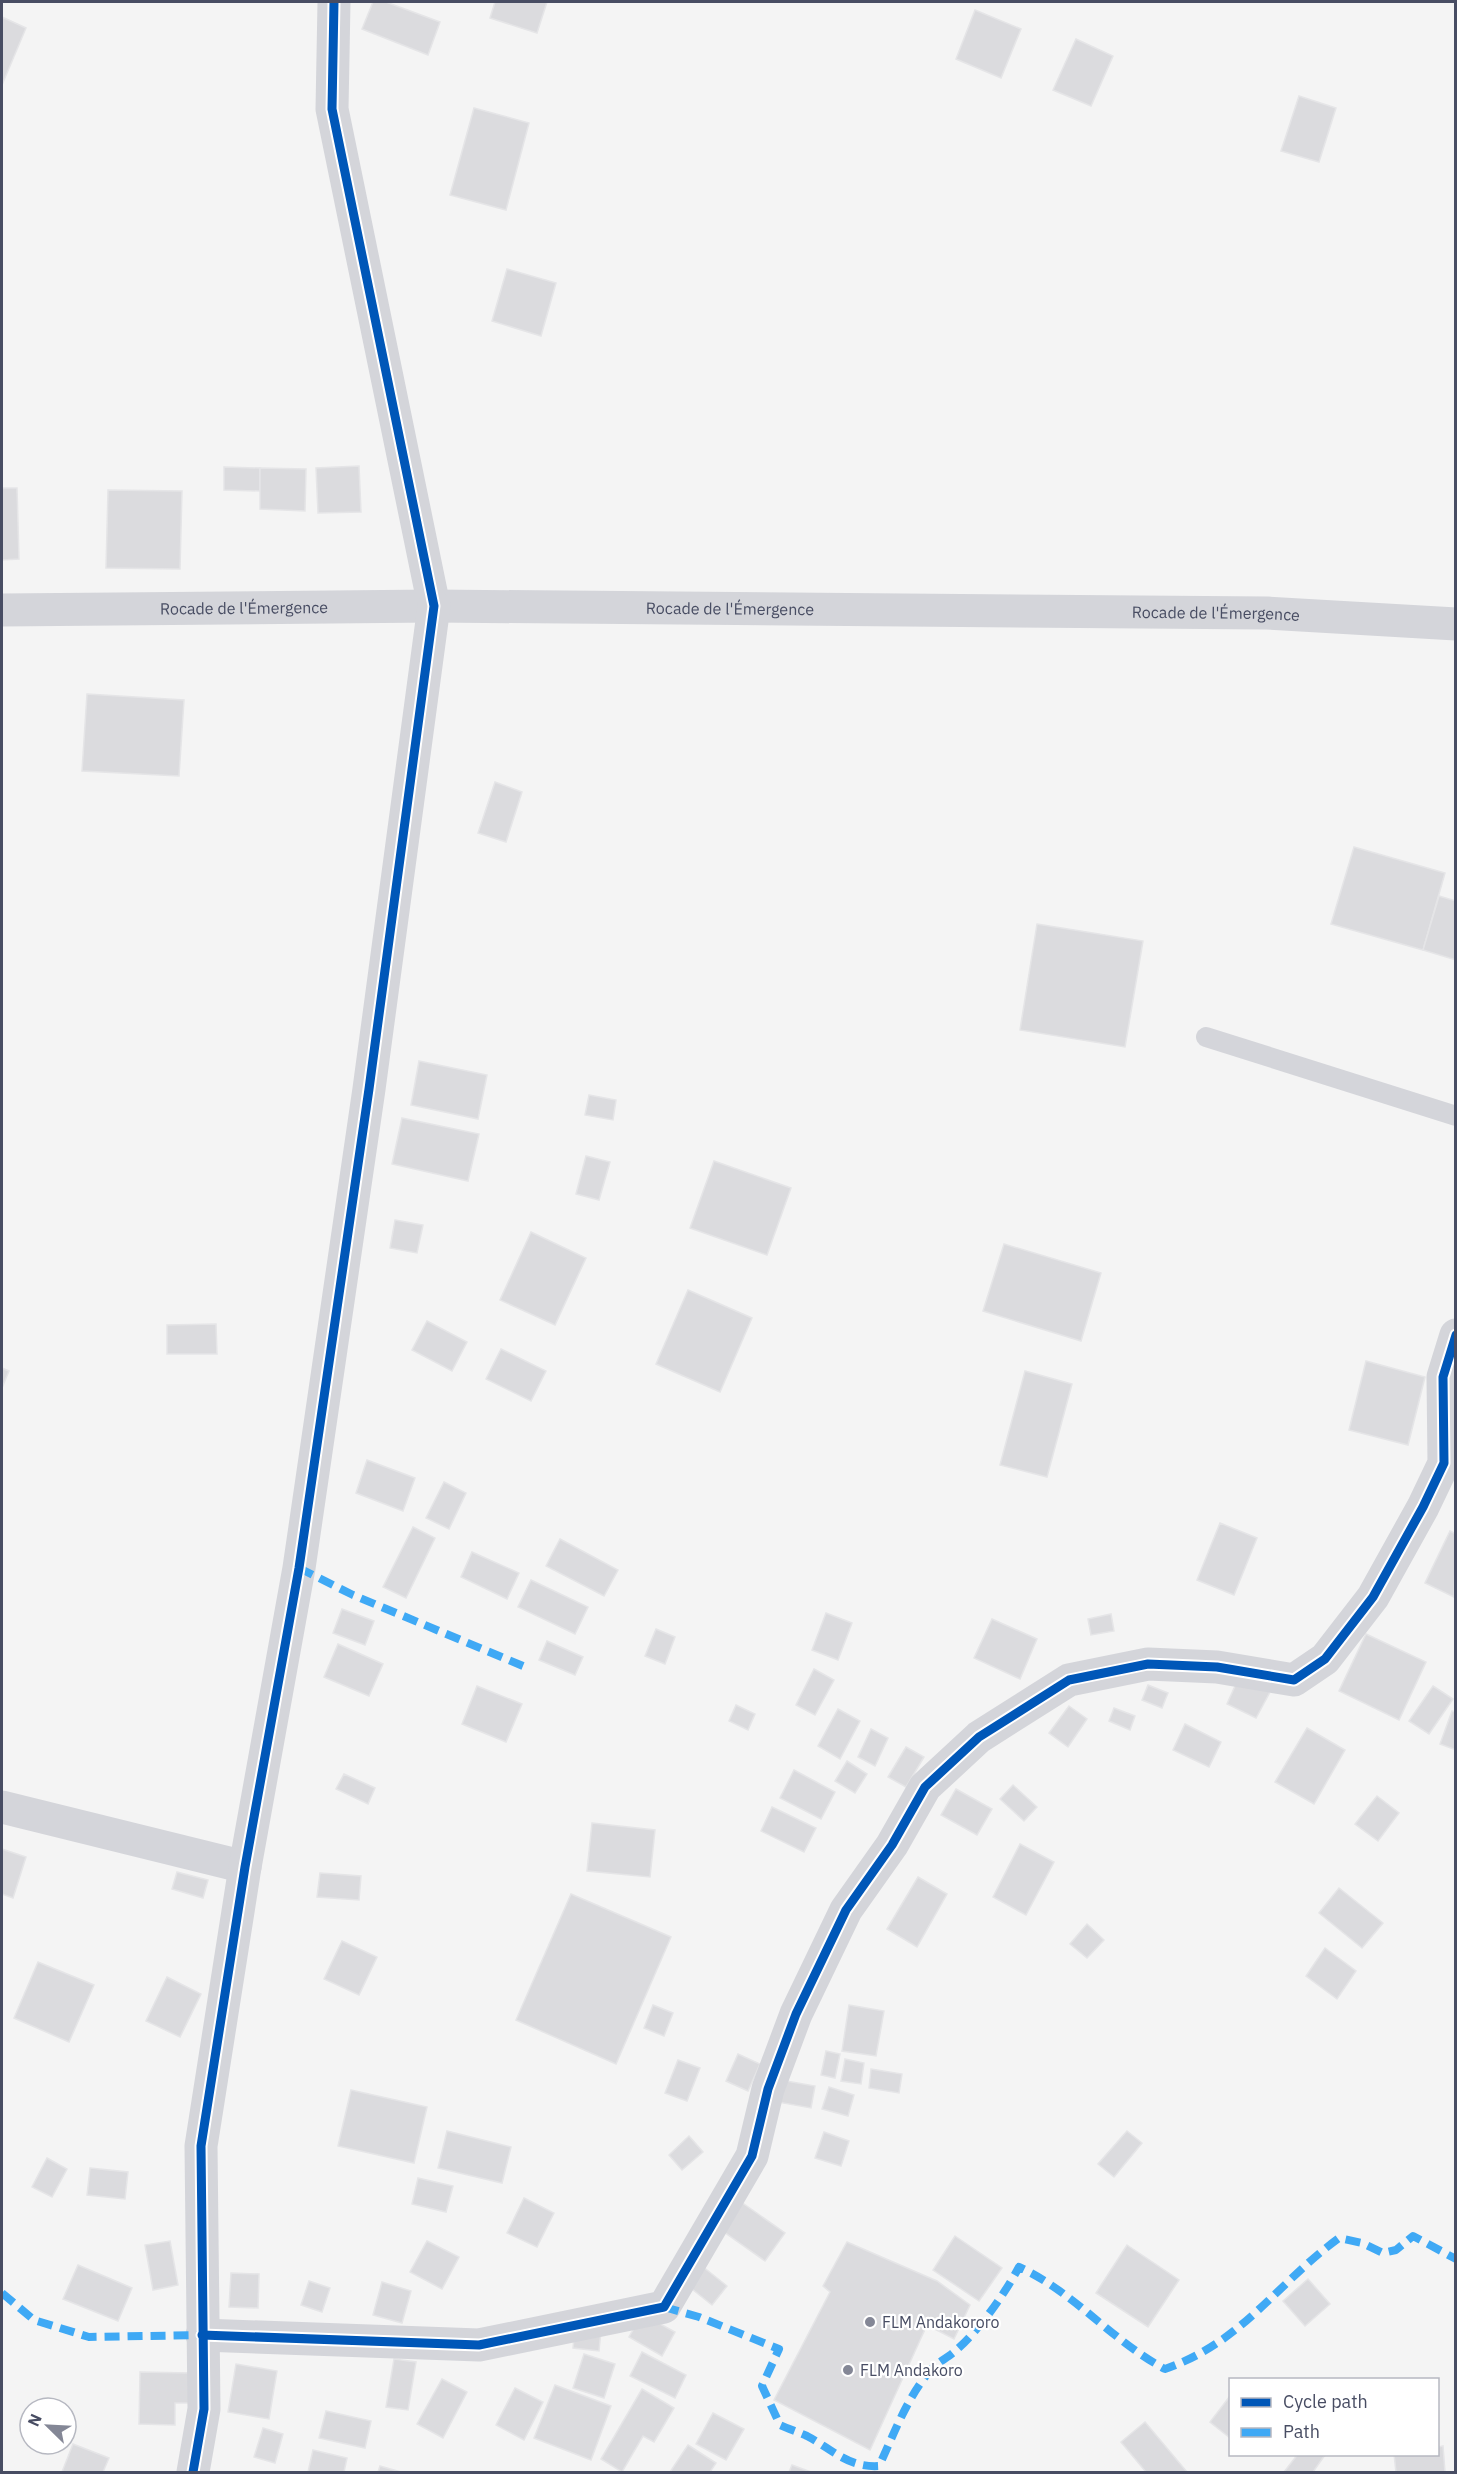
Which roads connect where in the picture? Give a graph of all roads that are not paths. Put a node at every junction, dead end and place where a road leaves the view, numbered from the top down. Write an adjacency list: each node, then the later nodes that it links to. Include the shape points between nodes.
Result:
1 (334, 2): 2 (street, via 332,109)
2 (434, 606): 3 (street, Rocade de l'Émergence); 4 (street, Rocade de l'Émergence, via 1268,613); 9 (street, via 299,1568)
3 (2, 610)
4 (1455, 624)
5 (1206, 1037): 6 (lane)
6 (1455, 1116)
7 (1455, 1335): 10 (street, via 1443,1377 1444,1463 1373,1597 1325,1659 1294,1680 1217,1667 1148,1664 1069,1680 979,1737 925,1786 892,1845 846,1910 796,2014 768,2089 753,2156 664,2307 479,2345)
8 (2, 1807): 9 (street)
9 (245, 1867): 10 (street, via 201,2146)
10 (202, 2335): 11 (street, via 204,2409)
11 (193, 2472)

